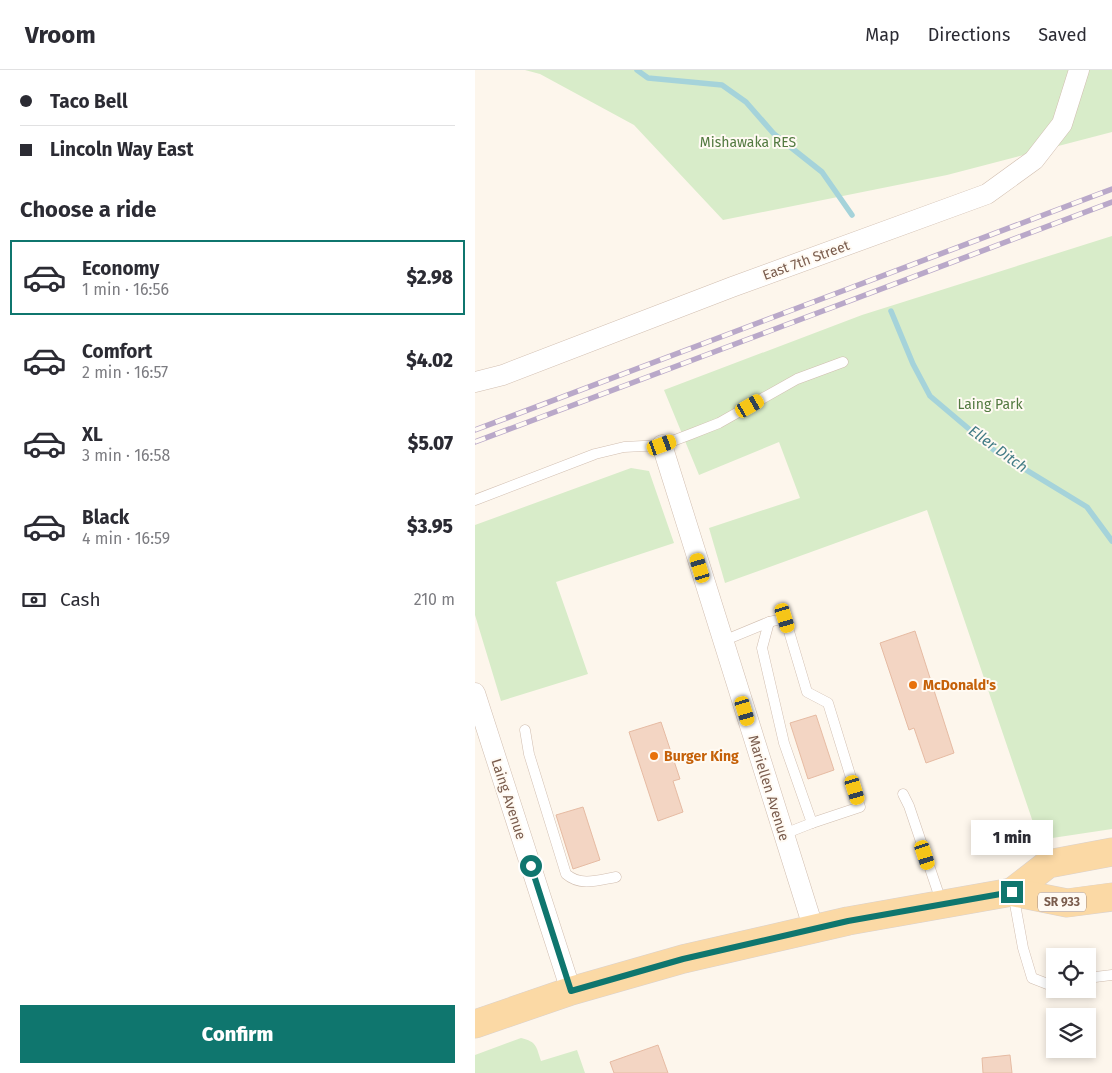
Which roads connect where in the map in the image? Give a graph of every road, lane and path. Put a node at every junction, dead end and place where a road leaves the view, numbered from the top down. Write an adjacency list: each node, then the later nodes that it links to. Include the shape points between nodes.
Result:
1 (1079, 70): 3 (street, East 7th Street, via 1062,124 1035,160 987,194 732,286 503,376)
2 (843, 362): 4 (lane, via 797,379 719,423)
3 (475, 382)
4 (662, 445): 5 (lane, via 624,447 595,454); 7 (street, Mariellen Avenue)
5 (475, 500)
6 (769, 622): 7 (lane); 11 (lane, via 762,648 763,657 784,743); 11 (lane, via 785,618 807,692 828,703 860,808)
7 (723, 640): 12 (street, Mariellen Avenue)
8 (475, 692): 22 (street, Laing Avenue)
9 (525, 730): 14 (lane, via 529,754 566,874 585,882)
10 (903, 794): 17 (lane)
11 (812, 823): 12 (lane)
12 (784, 834): 18 (street, Mariellen Avenue)
13 (1112, 852): 15 (main road, SR 933, via 1048,864)
14 (616, 877)
15 (1012, 892): 16 (main road, SR 933, via 1067,903); 17 (main road, SR 933); 21 (lane, via 1032,978)
16 (1112, 897)
17 (942, 904): 18 (main road, SR 933)
18 (814, 930): 22 (main road, SR 933, via 683,959)
19 (1112, 975): 20 (lane)
20 (1096, 977)
21 (1046, 983)
22 (571, 991): 23 (main road, SR 933)
23 (475, 1024)

